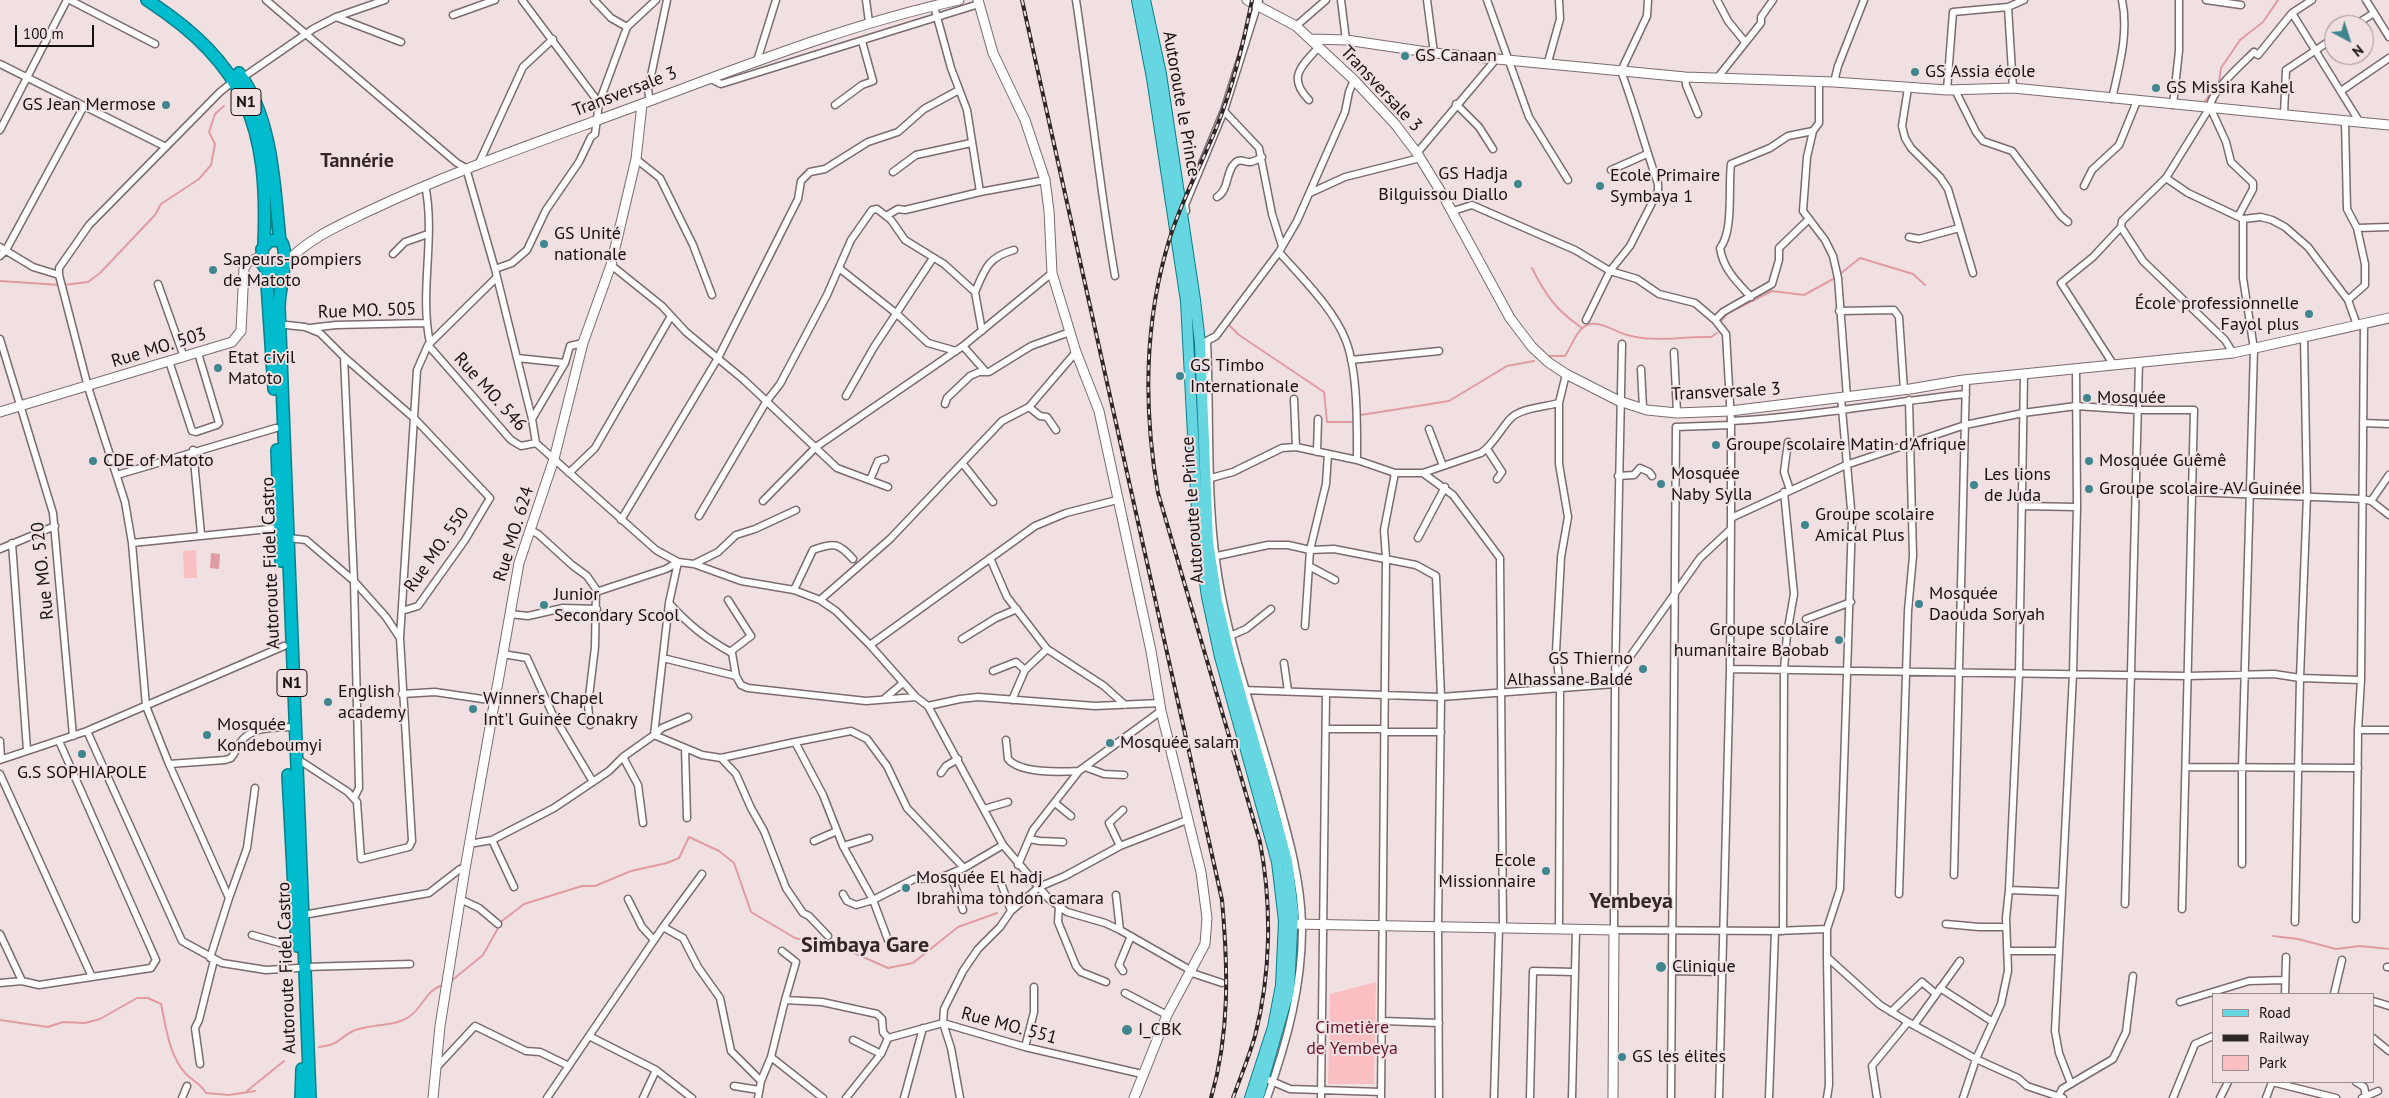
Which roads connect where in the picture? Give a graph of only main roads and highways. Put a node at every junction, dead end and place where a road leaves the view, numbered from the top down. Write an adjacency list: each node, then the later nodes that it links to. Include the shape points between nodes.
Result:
1 (147, 0): 5 (highway, N1, via 171,15)
2 (161, 0): 5 (highway, N1, via 207,35)
3 (1137, 0): 15 (main road, Autoroute le Prince, via 1186,301 1198,531 1207,596 1220,657 1277,862 1284,920 1281,984 1273,1027)
4 (1145, 0): 16 (main road, Autoroute le Prince, via 1161,74 1203,342 1208,542 1217,601 1287,861 1298,924 1289,990 1269,1080)
5 (239, 79): 6 (highway, N1, via 263,128 273,172); 7 (highway, N1, via 264,172)
6 (281, 242): 7 (highway, via 273,239); 8 (highway, via 285,250)
7 (264, 244): 9 (highway, via 262,256)
8 (284, 266): 9 (highway, via 273,270); 10 (highway, Autoroute Fidel Castro / N1)
9 (266, 268): 10 (highway, Autoroute Fidel Castro / N1)
10 (275, 324): 11 (highway, Autoroute Fidel Castro / N1, via 284,646); 11 (highway, Autoroute Fidel Castro / N1, via 288,538)
11 (290, 727): 12 (highway, Autoroute Fidel Castro / N1, via 297,943); 12 (highway, Autoroute Fidel Castro / N1, via 295,757 303,915)
12 (302, 968): 13 (highway, Autoroute Fidel Castro / N1); 14 (highway, Autoroute Fidel Castro / N1)
13 (302, 1098)
14 (310, 1098)
15 (1250, 1098)
16 (1258, 1098)

